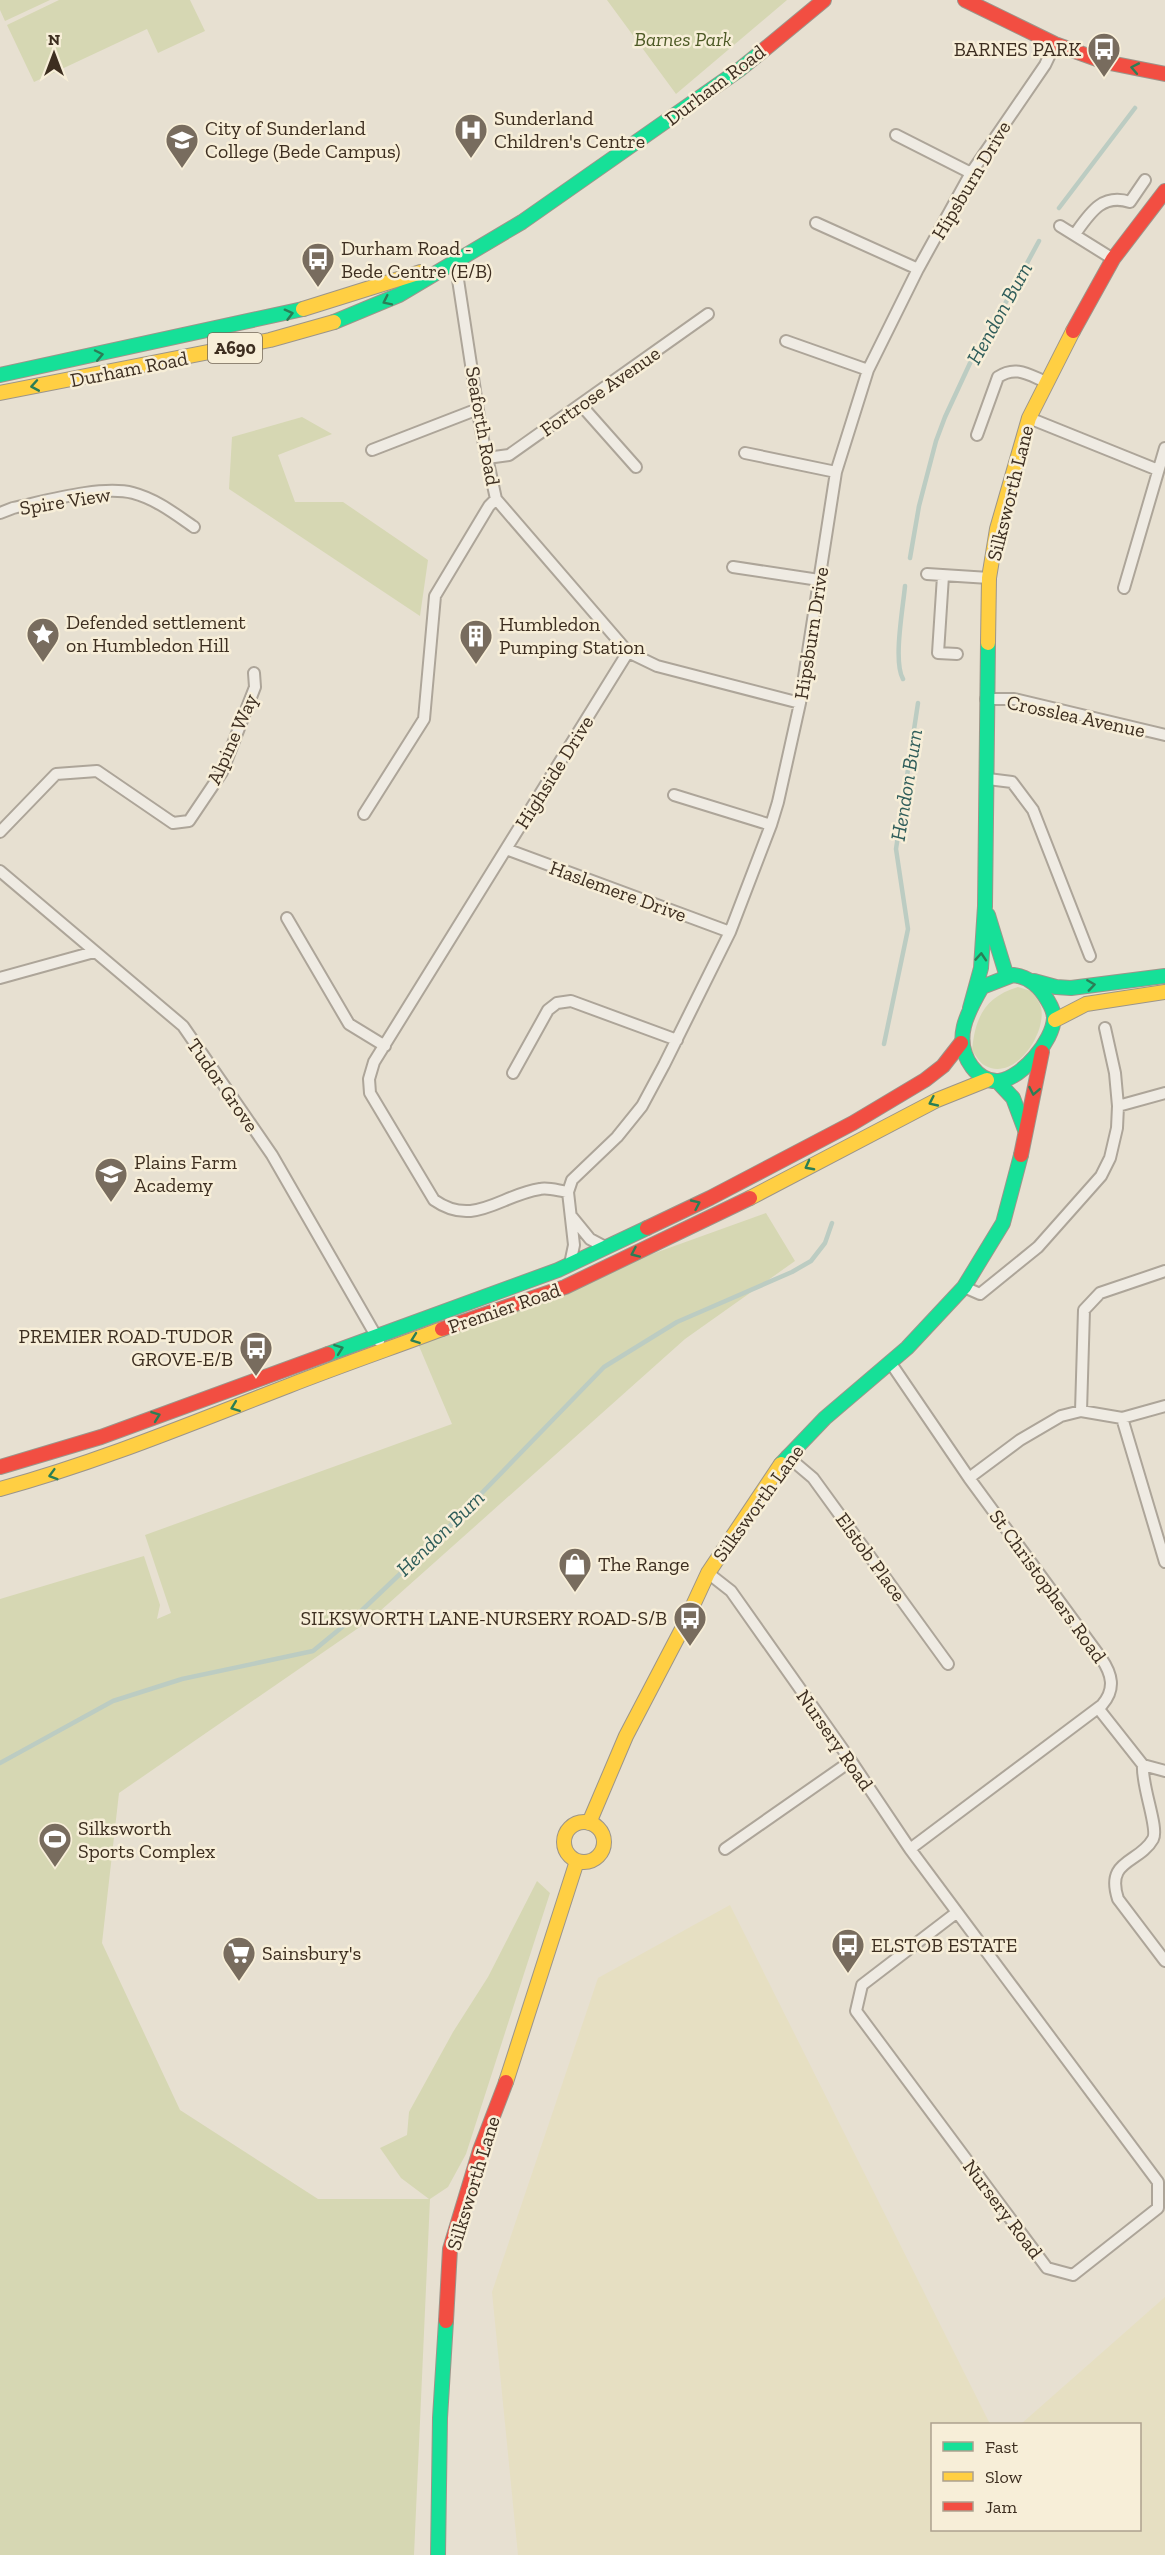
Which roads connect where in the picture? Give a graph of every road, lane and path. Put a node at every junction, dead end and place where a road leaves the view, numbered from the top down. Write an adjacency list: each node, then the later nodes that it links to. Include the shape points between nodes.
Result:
1 (965, 0): 4 (main road)
2 (981, 0): 4 (main road)
3 (824, 1): 15 (main road, Durham Road / A690, via 689,106 522,222)
4 (1001, 16): 5 (main road)
5 (1055, 44): 6 (main road, one-way to 5, via 1105,62); 8 (street, Hipsburn Drive)
6 (1165, 74)
7 (896, 135): 8 (street)
8 (971, 173): 16 (street, Hipsburn Drive)
9 (1145, 180): 13 (street, via 1130,202 1119,198 1106,200 1094,208)
10 (1165, 191): 14 (main road, Silksworth Lane)
11 (816, 223): 16 (street)
12 (1060, 226): 13 (street)
13 (1075, 234): 14 (street)
14 (1113, 259): 21 (main road, Silksworth Lane)
15 (455, 260): 20 (main road, Durham Road / A690, one-way to 15, via 285,315); 22 (main road, Durham Road / A690, one-way to 22, via 399,295 326,325 210,354); 24 (street, Seaforth Road)
16 (918, 269): 19 (street, Hipsburn Drive)
17 (708, 314): 23 (street, Fortrose Avenue)
18 (786, 341): 19 (street)
19 (868, 370): 33 (street, Hipsburn Drive)
20 (0, 375)
21 (1046, 382): 25 (main road, Silksworth Lane); 26 (street, via 1016,370 998,377)
22 (0, 393)
23 (581, 405): 30 (street, Fortrose Avenue, via 509,455); 31 (street)
24 (478, 409): 28 (street); 30 (street, Seaforth Road)
25 (1029, 418): 32 (street); 40 (main road, Silksworth Lane, via 998,529)
26 (977, 435)
27 (1165, 448): 32 (street)
28 (372, 450)
29 (745, 453): 33 (street)
30 (487, 458): 34 (street, Seaforth Road)
31 (636, 467)
32 (1158, 470): 42 (street)
33 (836, 472): 41 (street, Hipsburn Drive)
34 (496, 500): 43 (street, Seaforth Road); 51 (street, via 435,596 424,719)
35 (0, 513): 36 (street, Spire View, via 96,492 132,492)
36 (194, 527)
37 (733, 567): 41 (street)
38 (927, 574): 39 (street)
39 (943, 576): 40 (street); 44 (street, via 938,653)
40 (989, 578): 46 (main road, Silksworth Lane)
41 (819, 580): 47 (street, Hipsburn Drive)
42 (1124, 588)
43 (628, 652): 47 (street, via 657,666); 54 (street, Highside Drive)
44 (957, 654)
45 (254, 673): 53 (street, Alpine Way, via 255,687 222,772 189,821 173,823 96,771 56,774)
46 (986, 699): 48 (street, Crosslea Avenue, via 1014,699); 49 (main road, Silksworth Lane)
47 (800, 703): 52 (street, Hipsburn Drive)
48 (1165, 735)
49 (988, 779): 56 (main road, Silksworth Lane); 60 (street, via 1012,782 1033,810)
50 (674, 795): 52 (street)
51 (364, 814)
52 (771, 825): 58 (street, Hipsburn Drive)
53 (0, 832)
54 (506, 849): 58 (street, Haslemere Drive); 71 (street, Highside Drive)
55 (0, 871): 59 (street, Tudor Grove)
56 (985, 906): 62 (main road, Silksworth Lane); 66 (main road, Silksworth Lane, one-way to 56, via 981,968)
57 (287, 918): 71 (street, via 349,1024)
58 (730, 932): 69 (street, Hipsburn Drive)
59 (94, 951): 63 (street); 84 (street, Tudor Grove, via 183,1026 272,1155)
60 (1090, 956)
61 (1165, 976): 64 (main road, one-way to 61, via 1071,988)
62 (1007, 977): 64 (main road, via 1022,976); 66 (main road, Premier Road, via 982,987)
63 (0, 978)
64 (1034, 981): 67 (main road, via 1050,1003)
65 (1165, 992): 67 (main road, via 1086,1004)
66 (970, 1008): 70 (main road, Premier Road)
67 (1055, 1020): 72 (main road, Premier Road)
68 (1105, 1028): 76 (street)
69 (677, 1040): 73 (street, via 571,1000 548,1010); 78 (street, Hipsburn Drive, via 642,1106 573,1180)
70 (961, 1043): 74 (main road, via 974,1070); 80 (main road, Premier Road, one-way to 70, via 710,1198 853,1123 925,1080 943,1066)
71 (385, 1046): 78 (street, Highside Drive, via 374,1062 370,1093 434,1200 447,1209 466,1213 541,1188)
72 (1041, 1052): 74 (main road, Premier Road, via 1018,1075); 77 (main road, Silksworth Lane, one-way to 77)
73 (513, 1073)
74 (993, 1081): 77 (main road, via 1013,1098); 85 (main road, Premier Road, one-way to 85, via 937,1100 717,1215 565,1287)
75 (1165, 1093): 76 (street)
76 (1118, 1106): 83 (street, via 1110,1158 1101,1176 1038,1247 980,1294)
77 (1025, 1130): 83 (main road, Silksworth Lane, via 1003,1223)
78 (568, 1192): 79 (street)
79 (572, 1217): 80 (street, via 590,1239); 81 (street, via 574,1245)
80 (605, 1247): 81 (main road, Premier Road)
81 (570, 1264): 84 (main road, Premier Road)
82 (1165, 1271): 88 (street, via 1100,1293 1084,1311)
83 (964, 1287): 86 (main road, Silksworth Lane)
84 (377, 1334): 85 (street, Tudor Grove); 91 (main road, Premier Road, one-way to 84, via 101,1437)
85 (383, 1351): 93 (main road, Premier Road, one-way to 93, via 132,1448)
86 (890, 1362): 90 (main road, Silksworth Lane); 92 (street, St Christophers Road)
87 (1165, 1406): 89 (street)
88 (1081, 1411): 89 (street); 92 (street, via 1060,1416)
89 (1122, 1418): 94 (street)
90 (787, 1456): 95 (main road, Silksworth Lane); 96 (street, Elstob Place, via 813,1478)
91 (0, 1467)
92 (969, 1478): 97 (street, St Christophers Road, via 1106,1666 1111,1687 1107,1700)
93 (0, 1489)
94 (1165, 1562)
95 (708, 1573): 98 (street, Nursery Road, via 731,1591); 101 (main road, Silksworth Lane, via 626,1736)
96 (948, 1664)
97 (1098, 1708): 99 (street); 103 (street, St Christophers Road)
98 (851, 1761): 102 (street); 103 (street, Nursery Road)
99 (1143, 1765): 100 (street); 106 (street, via 1154,1838 1122,1865 1114,1888 1118,1899)
100 (1165, 1770)
101 (590, 1823): 104 (main road, via 572,1826 566,1836 565,1848); 104 (main road, via 600,1830 603,1848 590,1861)
102 (726, 1849)
103 (910, 1849): 105 (street, Nursery Road)
104 (577, 1861): 107 (main road, Silksworth Lane, via 450,2248 440,2418)
105 (956, 1912): 105 (street, Nursery Road, via 1158,2182 1158,2208 1073,2275 1047,2268 856,2011 862,1985)
106 (1165, 1961)
107 (438, 2555)

